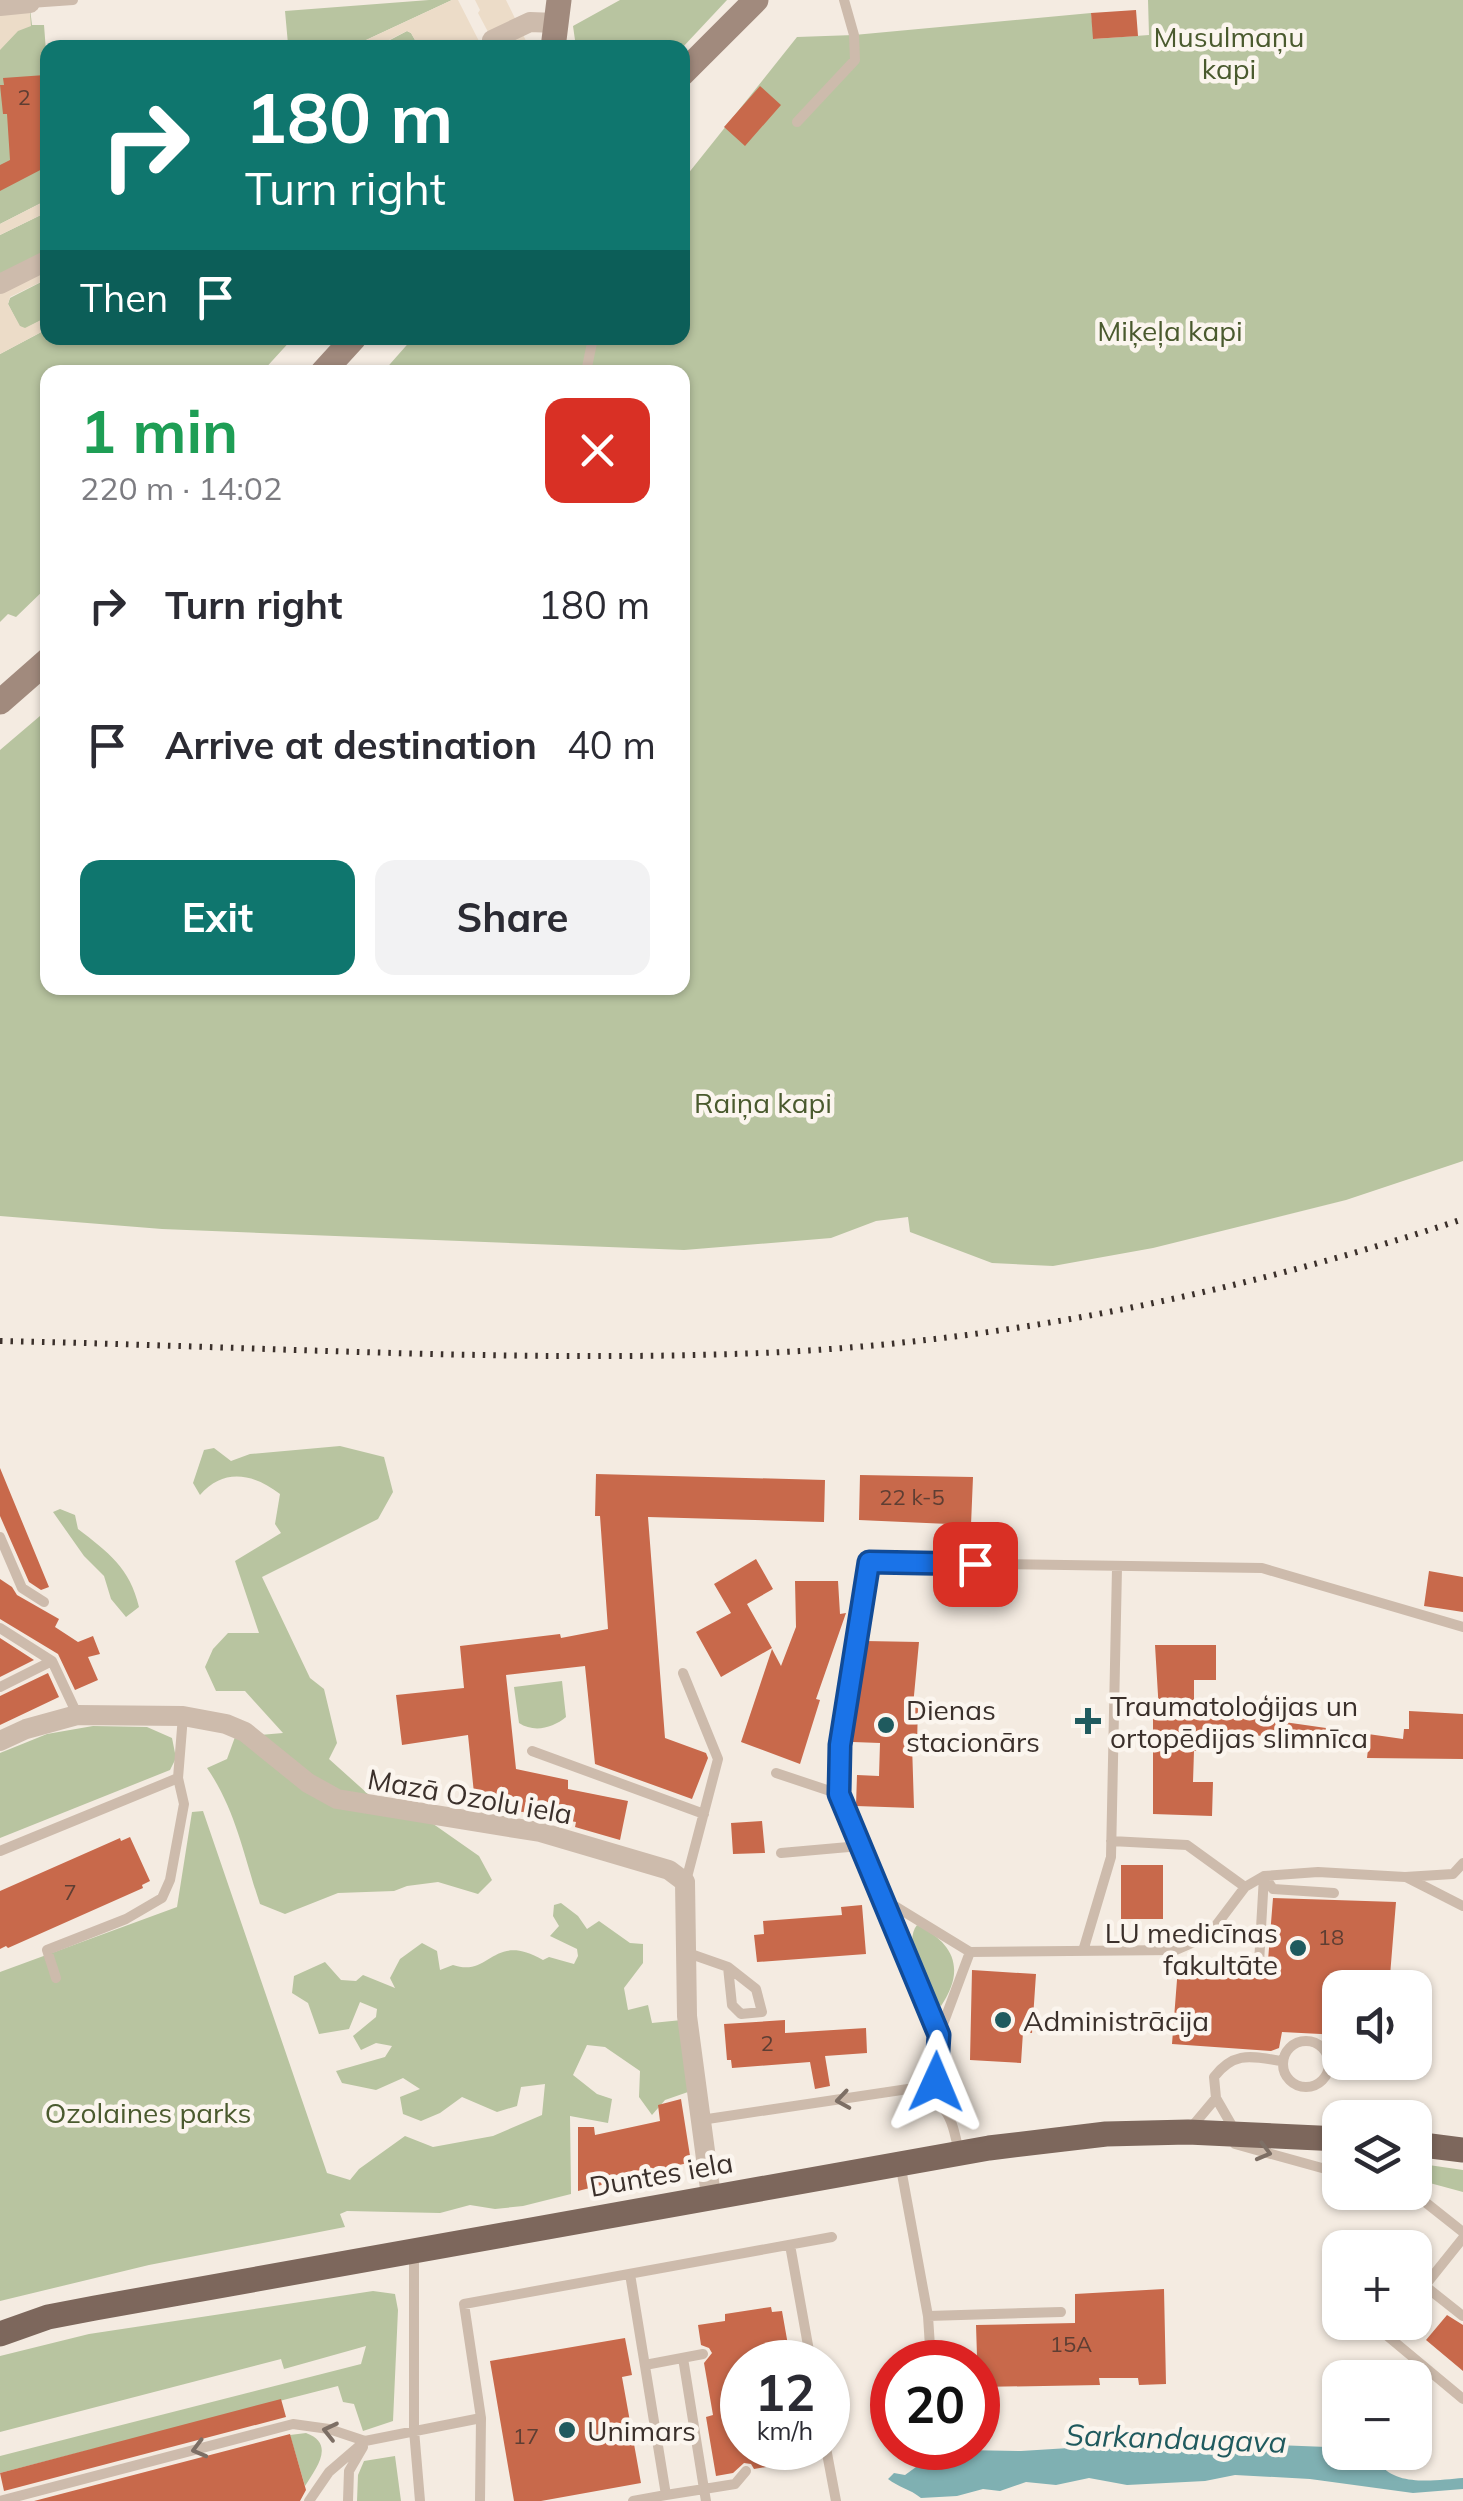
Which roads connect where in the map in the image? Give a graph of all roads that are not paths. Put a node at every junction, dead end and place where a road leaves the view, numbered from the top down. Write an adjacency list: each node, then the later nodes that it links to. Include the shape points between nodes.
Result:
1 (73, 0): 4 (lane)
2 (756, 0): 8 (street)
3 (844, 0): 9 (lane, via 854,60)
4 (30, 4): 5 (street)
5 (0, 6)
6 (556, 24): 7 (street, via 530,22)
7 (492, 40)
8 (690, 66)
9 (797, 122)
10 (40, 264): 11 (street)
11 (0, 284)
12 (348, 345): 13 (street)
13 (329, 365)
14 (40, 666): 15 (street)
15 (3, 693)
16 (0, 1538): 18 (lane)
17 (0, 1556): 18 (lane)
18 (12, 1564): 20 (lane, via 22,1588)
19 (1117, 1568): 21 (lane, via 1262,1568); 32 (lane, via 869,1562 840,1745); 34 (lane)
20 (44, 1602)
21 (1463, 1627)
22 (0, 1628): 23 (lane)
23 (52, 1661): 25 (lane); 26 (lane)
24 (683, 1673): 33 (lane, via 718,1760)
25 (0, 1687)
26 (77, 1715): 27 (street); 28 (street)
27 (183, 1716): 31 (lane); 41 (street, Mazā Ozolu iela, via 244,1732 337,1800 540,1832 650,1862)
28 (0, 1741)
29 (532, 1751): 33 (lane)
30 (776, 1773): 32 (lane)
31 (178, 1778): 36 (lane); 51 (lane, via 184,1804 162,1898 126,1920 46,1950)
32 (839, 1794): 35 (lane)
33 (704, 1814): 41 (lane)
34 (1111, 1841): 42 (lane, via 1187,1845); 46 (lane)
35 (860, 1846): 37 (lane); 44 (lane)
36 (0, 1850)
37 (781, 1853)
38 (1463, 1863): 40 (lane, via 1453,1874)
39 (1264, 1876): 40 (lane); 42 (lane); 43 (lane, via 1273,1890); 49 (lane)
40 (1405, 1877): 45 (lane)
41 (686, 1882): 48 (street)
42 (1245, 1887): 46 (lane, via 1208,1936 1188,1947)
43 (1334, 1893)
44 (880, 1897): 47 (lane); 52 (lane)
45 (1463, 1906)
46 (1084, 1951): 47 (lane)
47 (970, 1952): 52 (lane)
48 (688, 1953): 50 (lane); 56 (street, via 687,2016)
49 (1259, 1963)
50 (728, 1967): 50 (lane, via 732,2005 741,2014 762,2012 756,1988)
51 (56, 1978)
52 (939, 2035): 55 (lane)
53 (1282, 2061): 53 (lane, via 1285,2074 1306,2088 1328,2074 1330,2060 1312,2041 1284,2047); 54 (lane, via 1247,2053 1224,2064 1214,2076)
54 (1216, 2098): 57 (lane); 58 (lane)
55 (938, 2100): 56 (lane, one-way to 56, via 908,2089); 62 (lane, via 952,2117)
56 (699, 2120): 65 (street)
57 (1188, 2132): 58 (main road, Duntes iela); 62 (main road, Duntes iela, via 1106,2134); 64 (lane, one-way to 64)
58 (1236, 2133): 59 (main road, Duntes iela)
59 (1322, 2138)
60 (1432, 2146): 61 (main road)
61 (1463, 2150)
62 (959, 2153): 63 (main road, Duntes iela)
63 (900, 2162): 65 (main road, Duntes iela); 75 (lane)
64 (1322, 2168)
65 (711, 2196): 70 (main road, Duntes iela)
66 (1432, 2208): 67 (lane)
67 (1463, 2235): 72 (lane)
68 (832, 2237): 69 (lane)
69 (790, 2245): 71 (lane); 78 (lane)
70 (414, 2250): 77 (main road, Duntes iela, via 48,2317); 86 (lane)
71 (630, 2274): 83 (lane); 85 (lane, via 464,2304)
72 (1432, 2277)
73 (1432, 2292): 76 (lane)
74 (1060, 2312): 75 (lane)
75 (928, 2316): 79 (lane)
76 (1463, 2316)
77 (0, 2334)
78 (807, 2340)
79 (930, 2340)
80 (1392, 2340): 84 (lane)
81 (702, 2354): 82 (lane)
82 (683, 2358): 83 (lane); 91 (lane)
83 (645, 2365): 90 (lane)
84 (1463, 2398)
85 (481, 2418): 86 (lane); 96 (lane)
86 (414, 2430): 87 (lane); 95 (lane)
87 (366, 2442): 92 (lane, one-way to 92, via 293,2424); 93 (lane, via 329,2472); 94 (lane, via 350,2471)
88 (830, 2470): 98 (lane)
89 (746, 2471): 91 (lane, via 735,2484)
90 (666, 2495): 91 (lane); 97 (lane)
91 (705, 2495)
92 (0, 2501)
93 (309, 2501)
94 (348, 2501)
95 (420, 2501)
96 (480, 2501)
97 (633, 2501)
98 (836, 2501)

